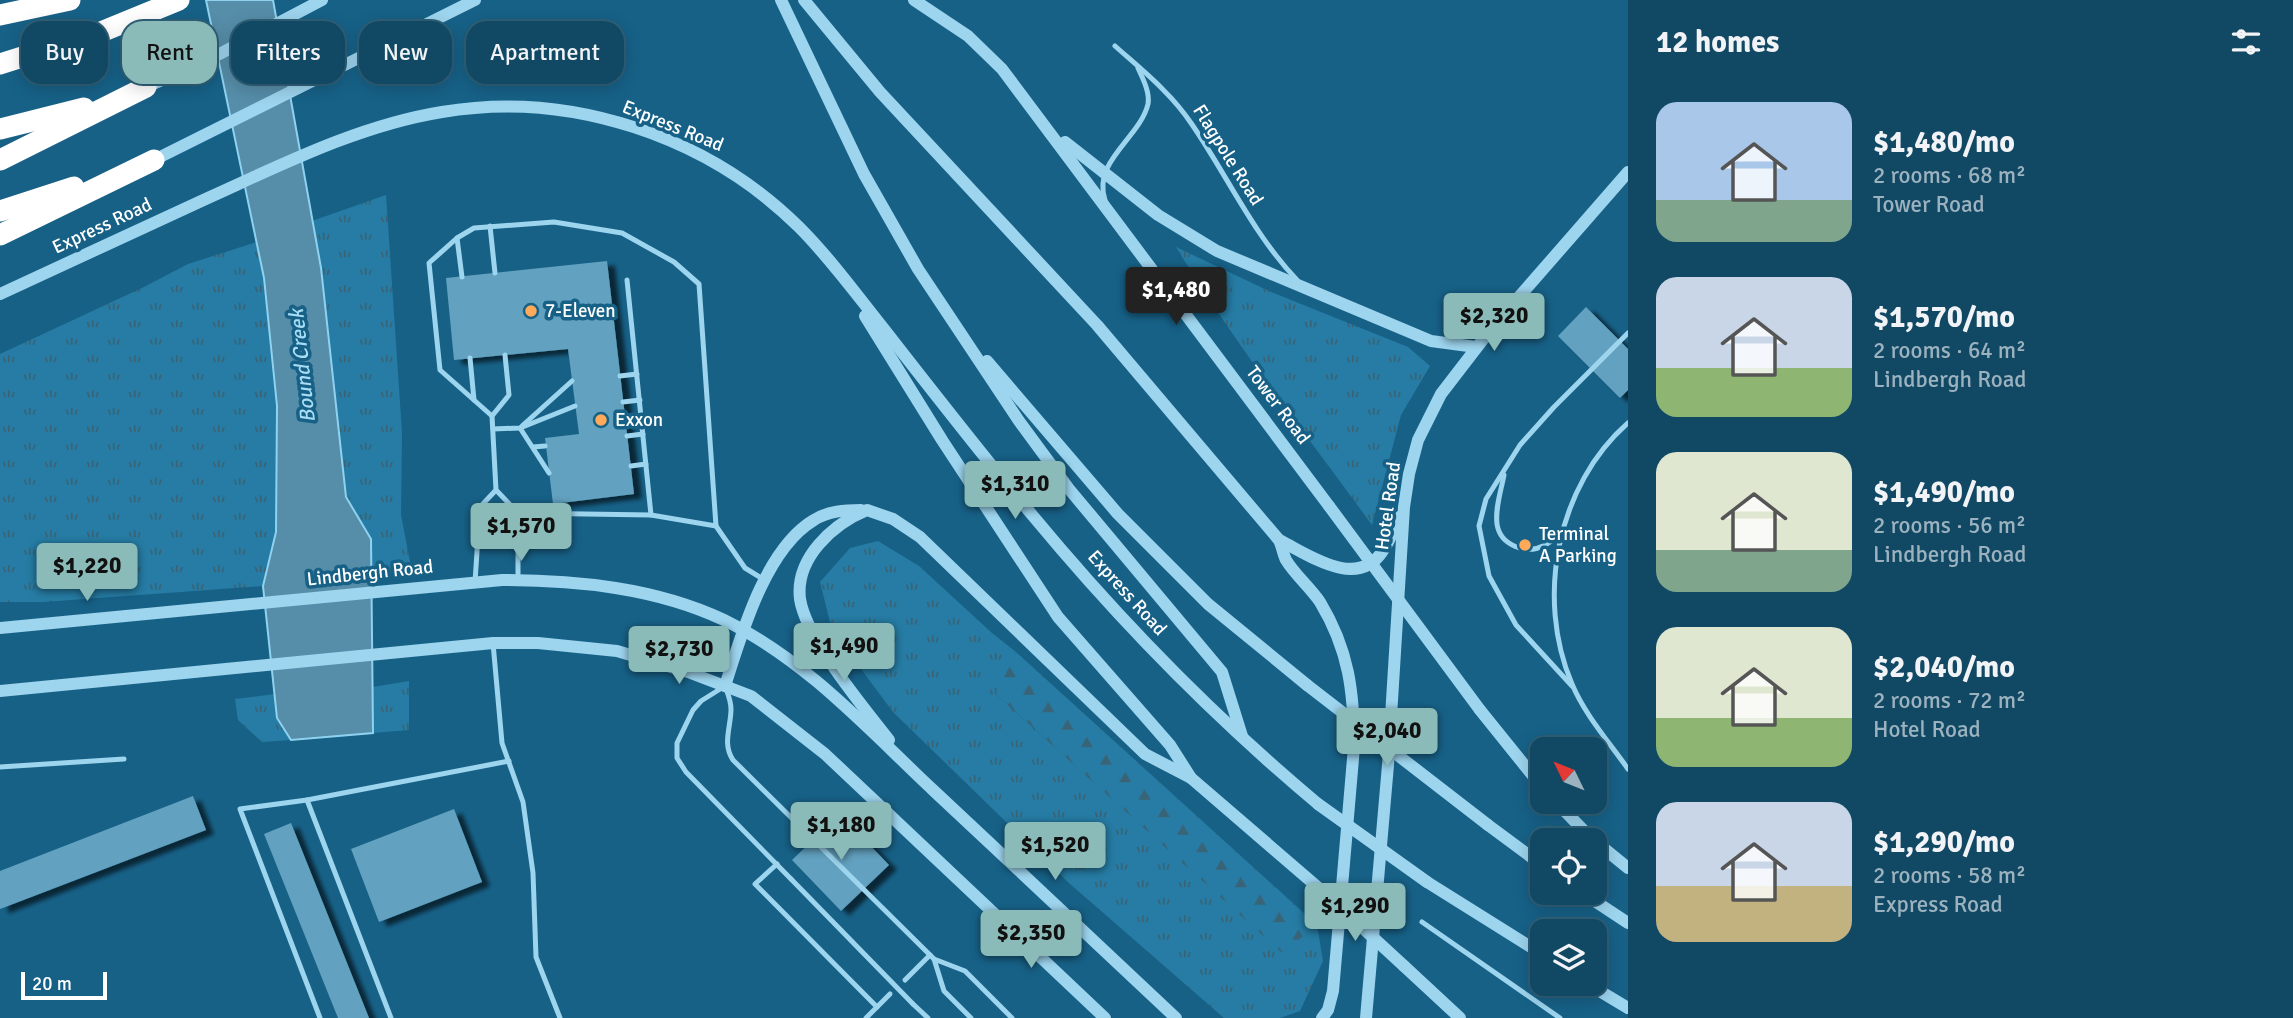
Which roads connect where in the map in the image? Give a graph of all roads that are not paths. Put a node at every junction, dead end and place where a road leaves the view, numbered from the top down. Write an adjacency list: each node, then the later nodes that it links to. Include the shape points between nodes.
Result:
1 (70, 0): 8 (highway)
2 (179, 0): 10 (highway, via 127,23)
3 (322, 0): 12 (street)
4 (475, 0): 16 (street)
5 (804, 0): 61 (street, via 880,92 1097,325)
6 (914, 0): 13 (street, Tower Road, via 986,51)
7 (783, 5): 30 (street, Express Road, via 864,174)
8 (0, 15)
9 (1115, 46): 11 (lane, Flagpole Road)
10 (0, 64)
11 (1137, 65): 18 (lane, via 1149,102); 28 (lane, Flagpole Road, via 1191,122 1250,219)
12 (146, 87): 14 (highway); 15 (highway)
13 (1049, 128): 18 (street); 19 (street, Tower Road)
14 (0, 129)
15 (0, 160)
16 (154, 160): 20 (highway); 22 (highway)
17 (1628, 172): 32 (street, Hotel Road)
18 (1105, 175): 19 (lane, via 1102,194); 28 (street, via 1196,239)
19 (1107, 207): 76 (street, Tower Road, bridge)
20 (0, 211)
21 (490, 226): 23 (lane, via 474,228); 25 (lane); 59 (lane, via 554,222 622,233 674,262 698,284)
22 (0, 235)
23 (457, 239): 26 (lane); 38 (lane, via 429,263 440,370)
24 (833, 264): 29 (street, Express Road, via 799,227 739,178 695,152 621,123 548,109 495,107 445,111 370,130 272,169); 71 (street, Express Road, via 1068,558 1137,635); 78 (street, via 1051,607 1170,745)
25 (495, 273)
26 (462, 276)
27 (628, 280): 35 (lane)
28 (1305, 289): 32 (street, via 1431,341)
29 (0, 294)
30 (948, 316): 71 (street, Express Road, via 1069,488 1222,672); 81 (street, bridge, via 1118,513 1208,604)
31 (1628, 333): 52 (lane, via 1520,445)
32 (1476, 347): 55 (street, Hotel Road, via 1428,418 1409,474)
33 (505, 355): 42 (lane, via 509,395)
34 (470, 358): 38 (lane)
35 (637, 374): 36 (lane); 39 (lane)
36 (620, 376)
37 (572, 381): 44 (lane)
38 (474, 400): 42 (lane)
39 (640, 400): 40 (lane); 46 (lane)
40 (623, 402)
41 (575, 406): 44 (lane)
42 (492, 416): 45 (lane)
43 (1628, 423): 60 (lane, via 1581,480)
44 (520, 428): 45 (lane); 49 (lane)
45 (493, 429): 54 (lane)
46 (643, 434): 47 (lane); 50 (lane)
47 (627, 436)
48 (545, 446): 49 (lane)
49 (533, 447): 53 (lane)
50 (646, 464): 51 (lane); 58 (lane)
51 (631, 466)
52 (1505, 472): 60 (lane, via 1497,526 1505,541 1521,550 1542,548); 68 (lane, via 1486,499 1479,526 1489,576 1516,625)
53 (549, 473)
54 (496, 490): 57 (lane); 64 (lane, via 480,507)
55 (1404, 507): 61 (street, via 1381,554 1360,567 1329,566); 104 (street, Hotel Road)
56 (867, 510): 63 (street, via 837,511 814,520 793,537); 77 (street, via 835,528 817,546 804,572 800,597 808,623 838,673); 78 (street, via 893,519 920,537 1144,754)
57 (518, 513): 58 (lane); 62 (lane)
58 (651, 515): 59 (lane)
59 (716, 526): 63 (lane, via 745,568)
60 (1561, 534): 68 (lane, via 1554,593 1556,635)
61 (1279, 540): 103 (street, via 1287,561 1338,633 1349,667 1354,711 1334,991)
62 (518, 580): 64 (street, Lindbergh Road); 66 (street, Lindbergh Road, via 633,592 694,609)
63 (766, 580): 66 (street)
64 (475, 583): 65 (street, Lindbergh Road)
65 (0, 628)
66 (743, 630): 69 (street); 77 (street, Lindbergh Road, via 819,684)
67 (493, 643): 69 (street, via 617,652); 70 (street); 73 (lane, via 502,743)
68 (1572, 686): 75 (lane)
69 (725, 687): 82 (lane, via 693,710 677,743 677,758); 88 (lane, via 731,709 727,735 733,760); 102 (street, via 751,696 825,754)
70 (0, 691)
71 (1242, 737): 87 (street, Express Road, bridge, via 1318,804 1399,863)
72 (124, 759): 74 (lane)
73 (509, 761): 79 (lane); 97 (lane, via 523,802 536,957)
74 (0, 767)
75 (1628, 769)
76 (1530, 771)
77 (915, 773): 94 (street, Lindbergh Road)
78 (1191, 778): 105 (street, bridge)
79 (307, 800): 95 (lane, via 240,809); 96 (lane)
80 (1568, 814): 83 (street)
81 (1530, 856)
82 (777, 864): 92 (lane, via 755,884); 99 (lane, bridge)
83 (1628, 868)
84 (1601, 905): 86 (street)
85 (1422, 922): 106 (lane)
86 (1628, 923)
87 (1530, 946)
88 (932, 957): 89 (lane); 100 (lane, via 944,991); 101 (lane, via 965,971)
89 (905, 980)
90 (890, 994): 92 (lane)
91 (1607, 995): 93 (street)
92 (877, 1007): 98 (lane)
93 (1628, 1008)
94 (1175, 1017)
95 (320, 1018)
96 (391, 1018)
97 (560, 1018)
98 (866, 1018)
99 (928, 1018)
100 (971, 1018)
101 (1012, 1018)
102 (1105, 1018)
103 (1322, 1018)
104 (1366, 1018)
105 (1460, 1018)
106 (1560, 1018)

